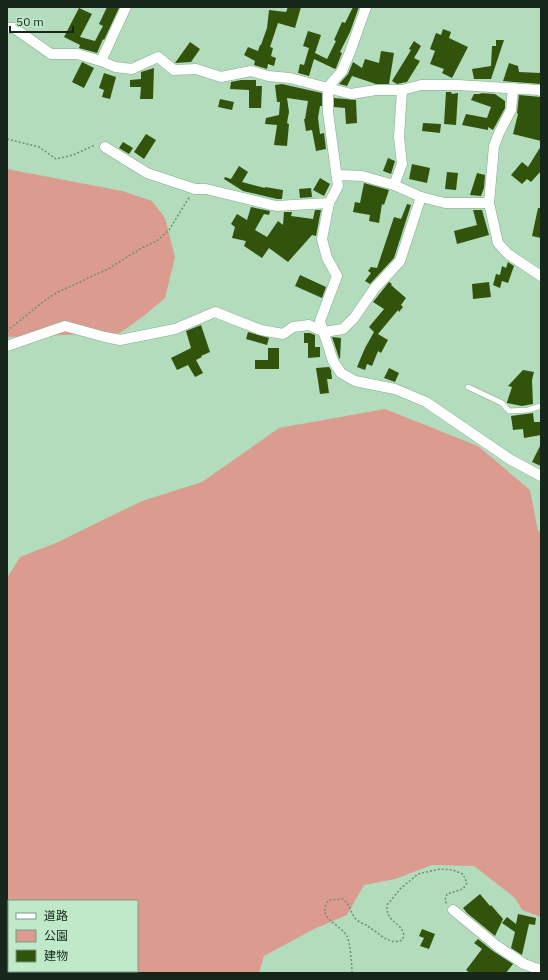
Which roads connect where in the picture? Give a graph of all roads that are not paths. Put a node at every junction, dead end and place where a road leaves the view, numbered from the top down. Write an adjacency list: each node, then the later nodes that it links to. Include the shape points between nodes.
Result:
1 (126, 7): 4 (street)
2 (366, 7): 5 (street, via 342,71)
3 (7, 28): 4 (street, via 14,28 51,54 77,54)
4 (101, 61): 5 (street, via 115,67 132,69 158,57 174,70 196,69 221,77 251,71)
5 (328, 87): 7 (street, via 351,94 376,90); 10 (street, via 328,112)
6 (513, 88): 7 (street, via 421,85); 8 (street); 14 (street, via 511,110 494,146)
7 (402, 90): 11 (street, via 399,137 402,164)
8 (541, 91)
9 (105, 147): 13 (street, via 147,174 195,188 276,206)
10 (338, 175): 11 (street, via 362,176); 13 (street, via 338,186)
11 (394, 185): 12 (street)
12 (421, 197): 14 (street, via 445,203); 16 (street, via 400,261 343,329)
13 (329, 202): 16 (street, via 322,239 327,258 337,276 320,321)
14 (489, 203): 15 (street, via 498,242 508,254)
15 (541, 276)
16 (324, 332): 17 (street, via 309,325 294,327 283,334 262,330 214,312 175,329 120,340 66,326); 20 (street, via 333,361 341,373 355,381 396,389 426,402 511,460)
17 (7, 346)
18 (468, 388): 19 (lane, via 502,403 509,411)
19 (541, 406)
20 (541, 476)
21 (453, 910): 22 (street)
22 (522, 969): 23 (street)
23 (541, 970)

